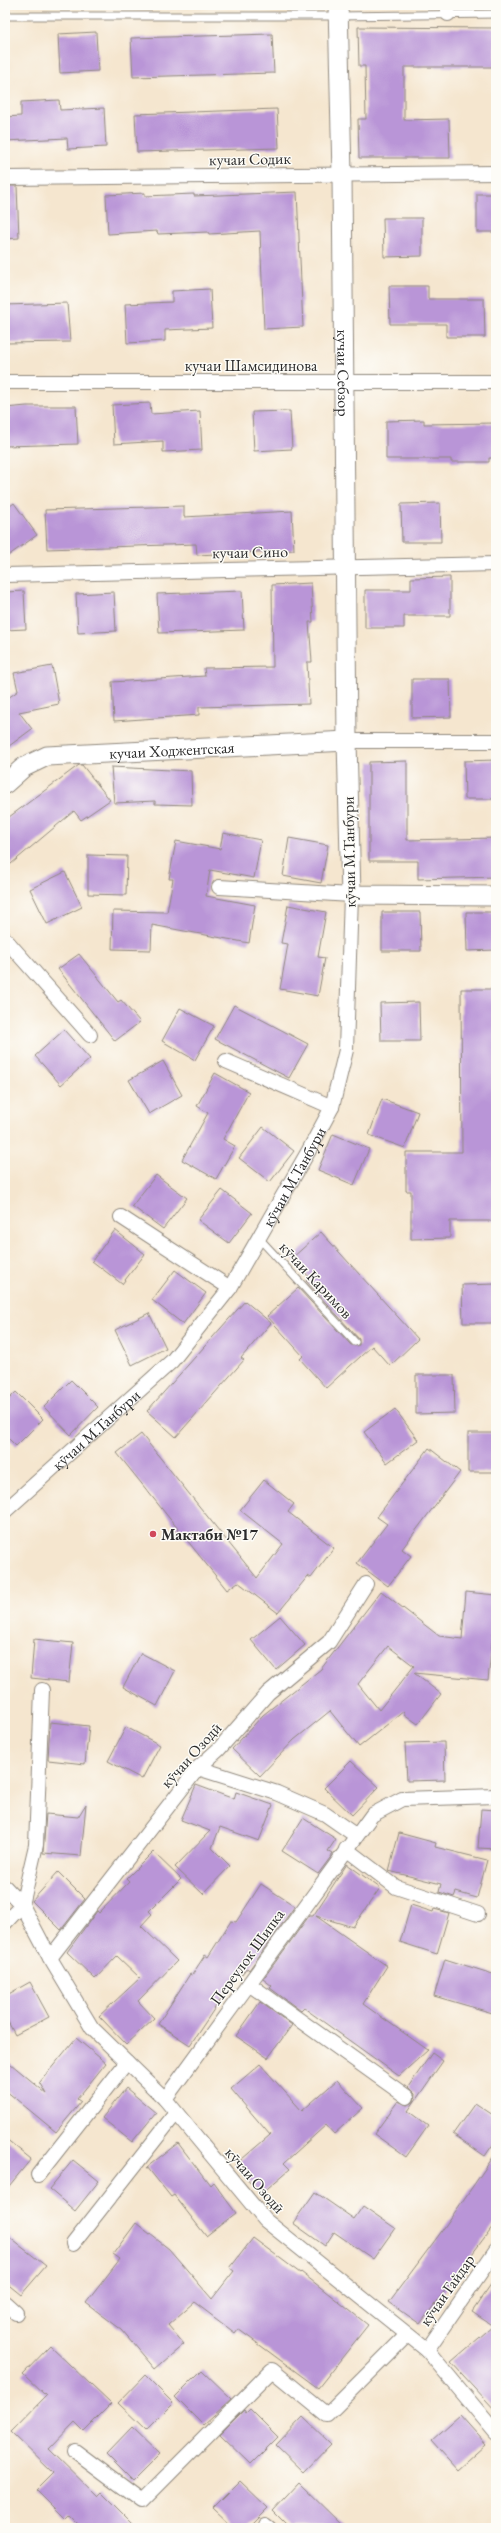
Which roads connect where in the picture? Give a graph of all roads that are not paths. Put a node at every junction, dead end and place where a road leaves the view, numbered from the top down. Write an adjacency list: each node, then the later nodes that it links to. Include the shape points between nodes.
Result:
1 (448, 10): 2 (lane); 3 (lane)
2 (338, 11): 4 (lane); 6 (main road, кучаи Себзор)
3 (496, 14)
4 (5, 16)
5 (496, 173): 6 (street, кучаи Содик)
6 (342, 175): 7 (street, кучаи Содик); 9 (main road, кучаи Себзор)
7 (5, 178)
8 (5, 382): 9 (street, кучаи Шамсидинова)
9 (344, 382): 10 (street, кучаи Шамсидинова); 12 (main road, кучаи Себзор)
10 (496, 382)
11 (496, 564): 12 (street, кучаи Сино)
12 (346, 567): 13 (street, кучаи Сино); 15 (main road, кучаи Себзор)
13 (5, 575)
14 (496, 740): 15 (street)
15 (347, 742): 16 (main road, кучаи Ходжентская, via 47,756 24,767); 18 (main road, кӯчаи М.Танбури)
16 (5, 784)
17 (219, 887): 18 (street)
18 (351, 895): 19 (main road); 23 (street, кӯчаи М.Танбури, via 346,1050)
19 (496, 896)
20 (5, 939): 21 (street)
21 (90, 1035)
22 (226, 1061): 23 (street)
23 (332, 1108): 25 (street, кӯчаи М.Танбури)
24 (121, 1217): 26 (street)
25 (258, 1237): 26 (street, кӯчаи М.Танбури); 27 (lane, кӯчаи Каримов)
26 (230, 1288): 28 (street, кӯчаи М.Танбури, via 172,1361)
27 (355, 1342)
28 (5, 1511)
29 (366, 1584): 31 (street, кӯчаи Озодӣ, via 329,1642 268,1693 219,1749)
30 (42, 1690): 36 (street, via 36,1845)
31 (198, 1768): 33 (street, via 277,1793 325,1814); 39 (street, кӯчаи Озодӣ)
32 (496, 1796): 33 (street, Переулок Шипка, via 402,1799 372,1815)
33 (356, 1835): 34 (street, Переулок Шипка)
34 (346, 1849): 37 (street, via 396,1887); 40 (street, Переулок Шипка)
35 (5, 1887): 36 (street, кӯчаи Озодӣ)
36 (22, 1905): 38 (street); 39 (street, кӯчаи Озодӣ)
37 (478, 1914)
38 (5, 1923)
39 (50, 1958): 41 (street, кӯчаи Озодӣ, via 92,2028)
40 (249, 1984): 42 (street); 43 (street, Переулок Шипка)
41 (127, 2062): 43 (street, кӯчаи Озодӣ); 45 (street)
42 (407, 2096)
43 (165, 2099): 44 (street, кӯчаи Озодӣ)
44 (176, 2113): 46 (street); 50 (street, кӯчаи Озодӣ, via 265,2220)
45 (38, 2175)
46 (73, 2244)
47 (496, 2250): 51 (street, кӯчаи Гайдар)
48 (5, 2304): 49 (street)
49 (16, 2313)
50 (408, 2334): 51 (street, кӯчаи Озодӣ); 53 (street, via 327,2415 272,2370 142,2501)
51 (427, 2350): 52 (street, кӯчаи Озодӣ)
52 (496, 2433)
53 (75, 2451)

